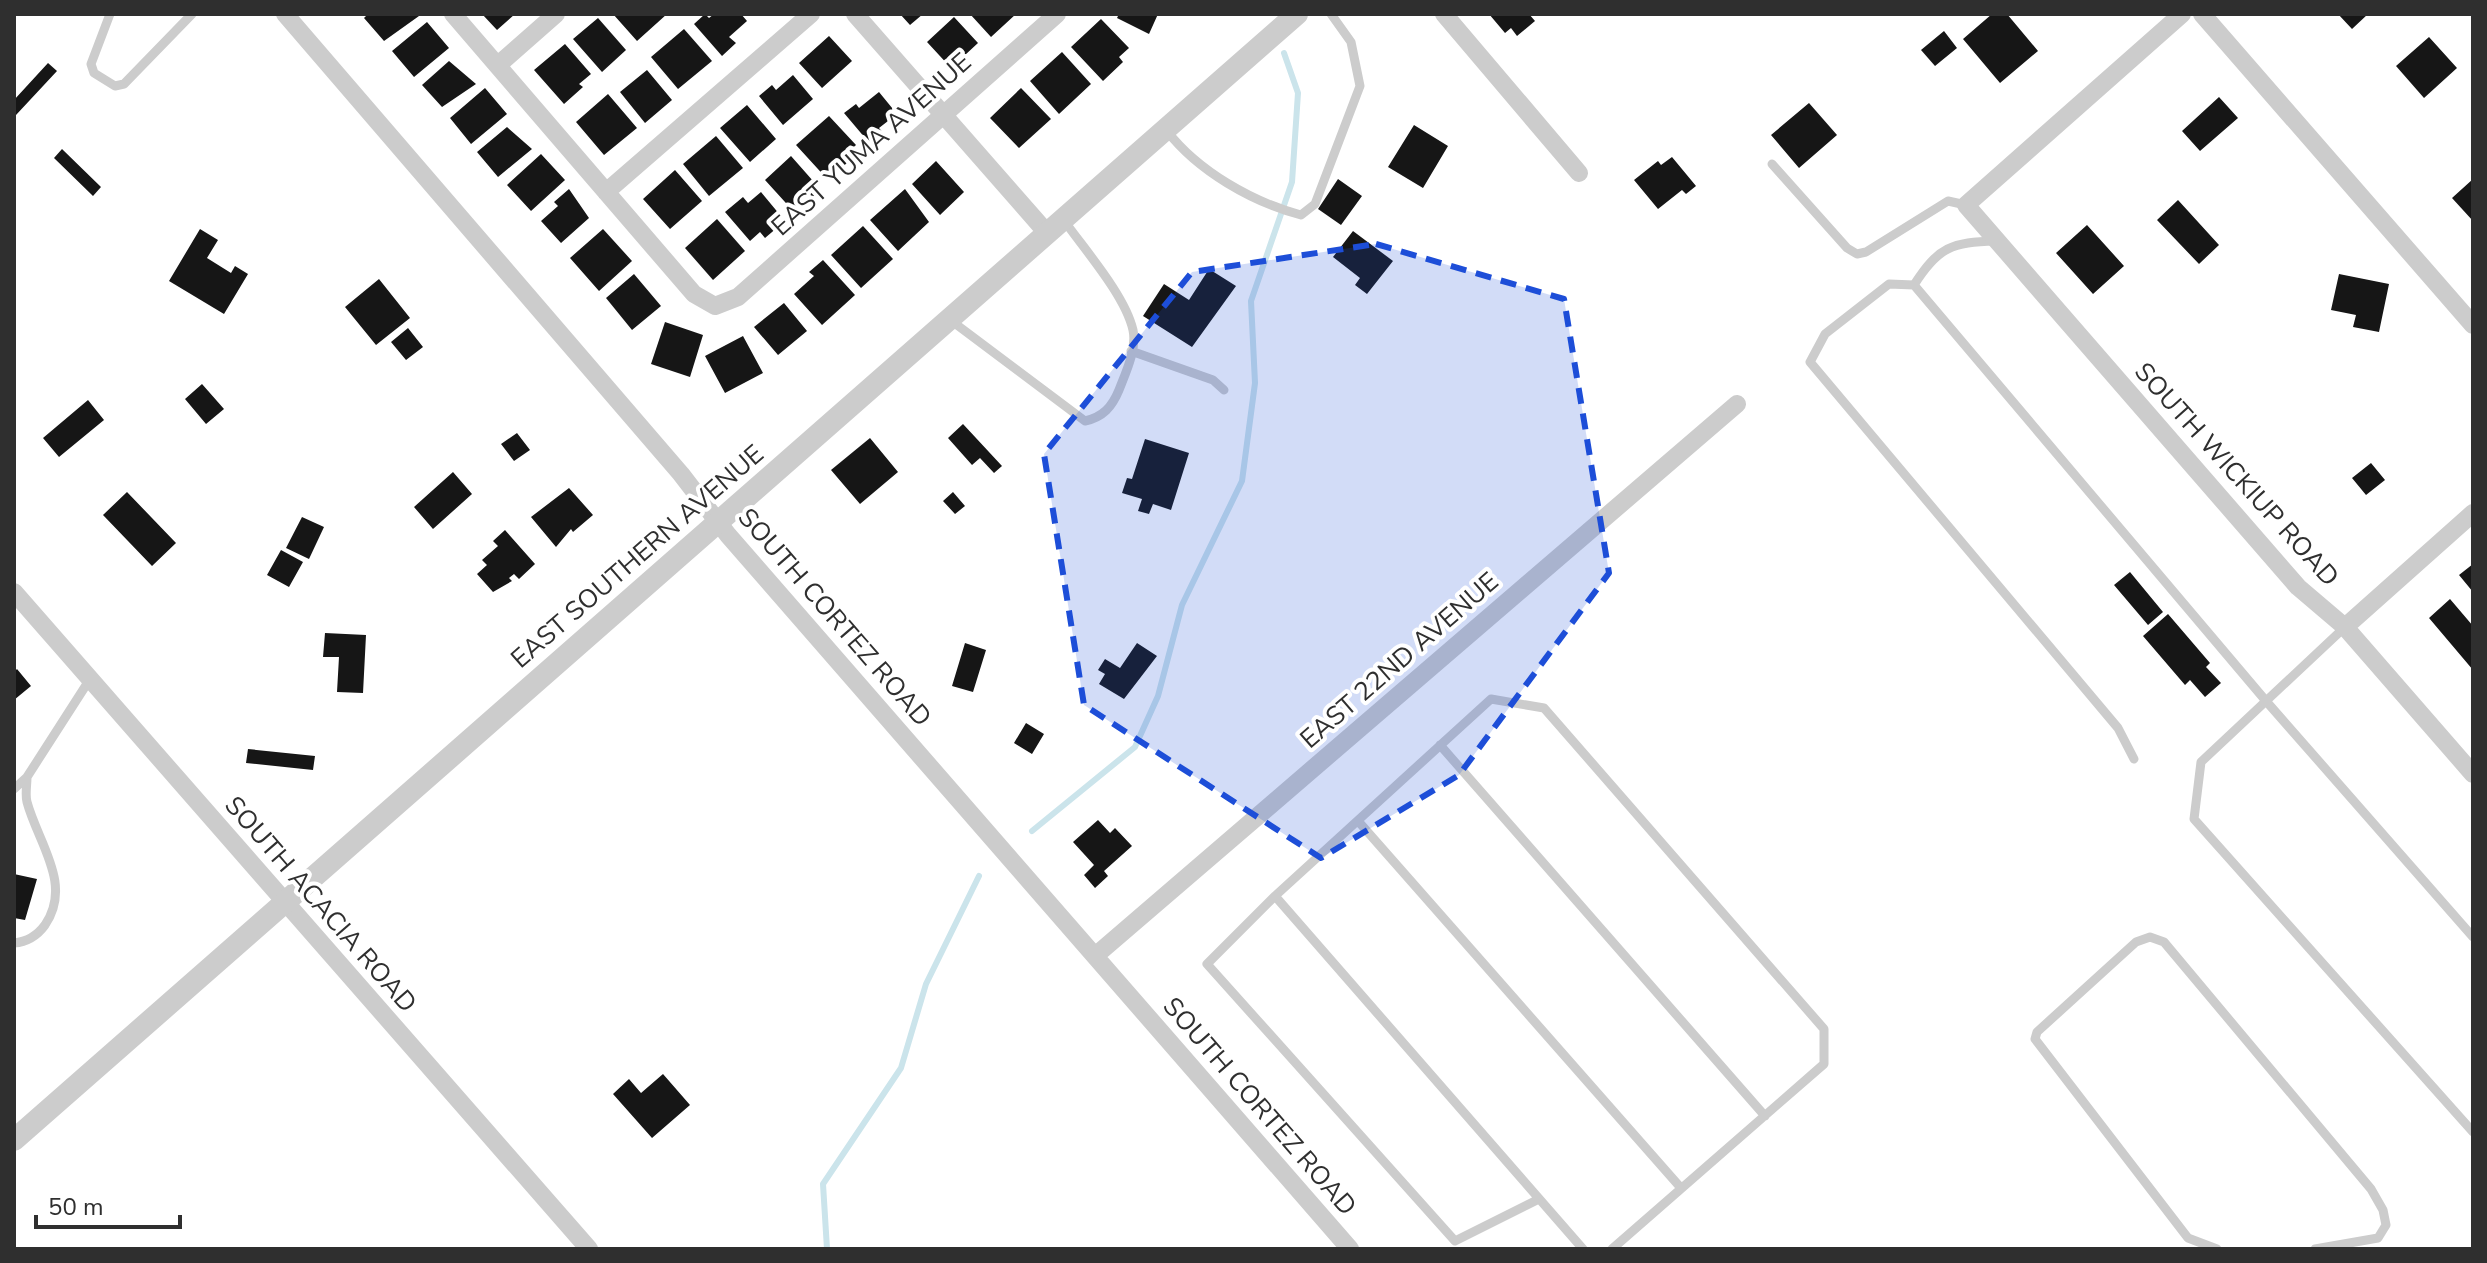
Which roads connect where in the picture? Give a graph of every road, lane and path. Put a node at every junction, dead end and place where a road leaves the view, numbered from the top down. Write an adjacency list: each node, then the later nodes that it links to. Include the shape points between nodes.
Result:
1 (110, 14): 2 (lane, via 91,64 94,73 115,86 124,84)
2 (192, 14)
3 (285, 14): 30 (street, SOUTH CORTEZ ROAD)
4 (453, 14): 14 (street)
5 (556, 14): 14 (street)
6 (811, 14): 19 (street)
7 (855, 14): 15 (street)
8 (1057, 14): 15 (street, EAST YUMA AVENUE)
9 (1297, 14): 16 (street, EAST SOUTHERN AVENUE)
10 (1331, 14): 16 (lane, via 1351,42 1360,86 1315,204 1301,215 1202,167)
11 (1444, 14): 18 (street)
12 (2182, 14): 20 (street)
13 (2202, 14): 25 (street)
14 (498, 65): 19 (street)
15 (944, 115): 19 (street, EAST YUMA AVENUE, via 738,297 715,306 694,294); 21 (street)
16 (1166, 129): 21 (street, EAST SOUTHERN AVENUE)
17 (1772, 164): 20 (lane, via 1857,254 1948,201)
18 (1579, 173)
19 (606, 192)
20 (1966, 205): 22 (street, SOUTH WICKIUP ROAD)
21 (1055, 226): 24 (street, EAST SOUTHERN AVENUE); 26 (lane, via 1125,313 1133,331)
22 (1997, 241): 23 (lane, via 1958,242 1930,260); 32 (street, SOUTH WICKIUP ROAD, via 2298,587)
23 (1914, 285): 34 (lane); 36 (lane, via 1889,284 1825,334 1810,362 2118,728)
24 (949, 319): 26 (lane, via 1085,421 1099,418 1114,401); 30 (street, EAST SOUTHERN AVENUE)
25 (2473, 325)
26 (1131, 351): 27 (lane, via 1213,380)
27 (1224, 390)
28 (1737, 404): 45 (street, EAST 22ND AVENUE)
29 (2473, 513): 32 (street)
30 (718, 521): 42 (street, EAST SOUTHERN AVENUE); 45 (street, SOUTH CORTEZ ROAD)
31 (14, 592): 33 (street, SOUTH ACACIA ROAD)
32 (2345, 627): 34 (lane); 37 (street, SOUTH WICKIUP ROAD)
33 (90, 679): 38 (lane); 42 (street, SOUTH ACACIA ROAD)
34 (2266, 701): 43 (lane); 47 (lane, via 2201,762 2194,819)
35 (1440, 745): 40 (lane); 46 (lane); 46 (lane, via 1491,699 1544,708 1554,719 1824,1029 1824,1064)
36 (2134, 759)
37 (2473, 774)
38 (27, 777): 39 (lane); 44 (lane, via 27,801 55,877 54,911 38,935)
39 (14, 789)
40 (1358, 821): 41 (lane); 49 (lane)
41 (1275, 896): 50 (lane); 50 (lane, via 1207,964 1455,1241)
42 (284, 902): 48 (street, EAST SOUTHERN AVENUE); 51 (street, SOUTH ACACIA ROAD)
43 (2473, 937)
44 (14, 943)
45 (1095, 956): 52 (street, SOUTH CORTEZ ROAD)
46 (1765, 1116): 49 (lane)
47 (2473, 1132)
48 (14, 1140)
49 (1681, 1188): 54 (lane)
50 (1539, 1199): 53 (lane)
51 (589, 1249)
52 (1350, 1249)
53 (1583, 1249)
54 (1612, 1249)
55 (2217, 1249): 56 (lane, via 2188,1238 2035,1039 2136,942 2150,937 2164,942 2383,1210 2386,1225 2378,1238)
56 (2315, 1249)

